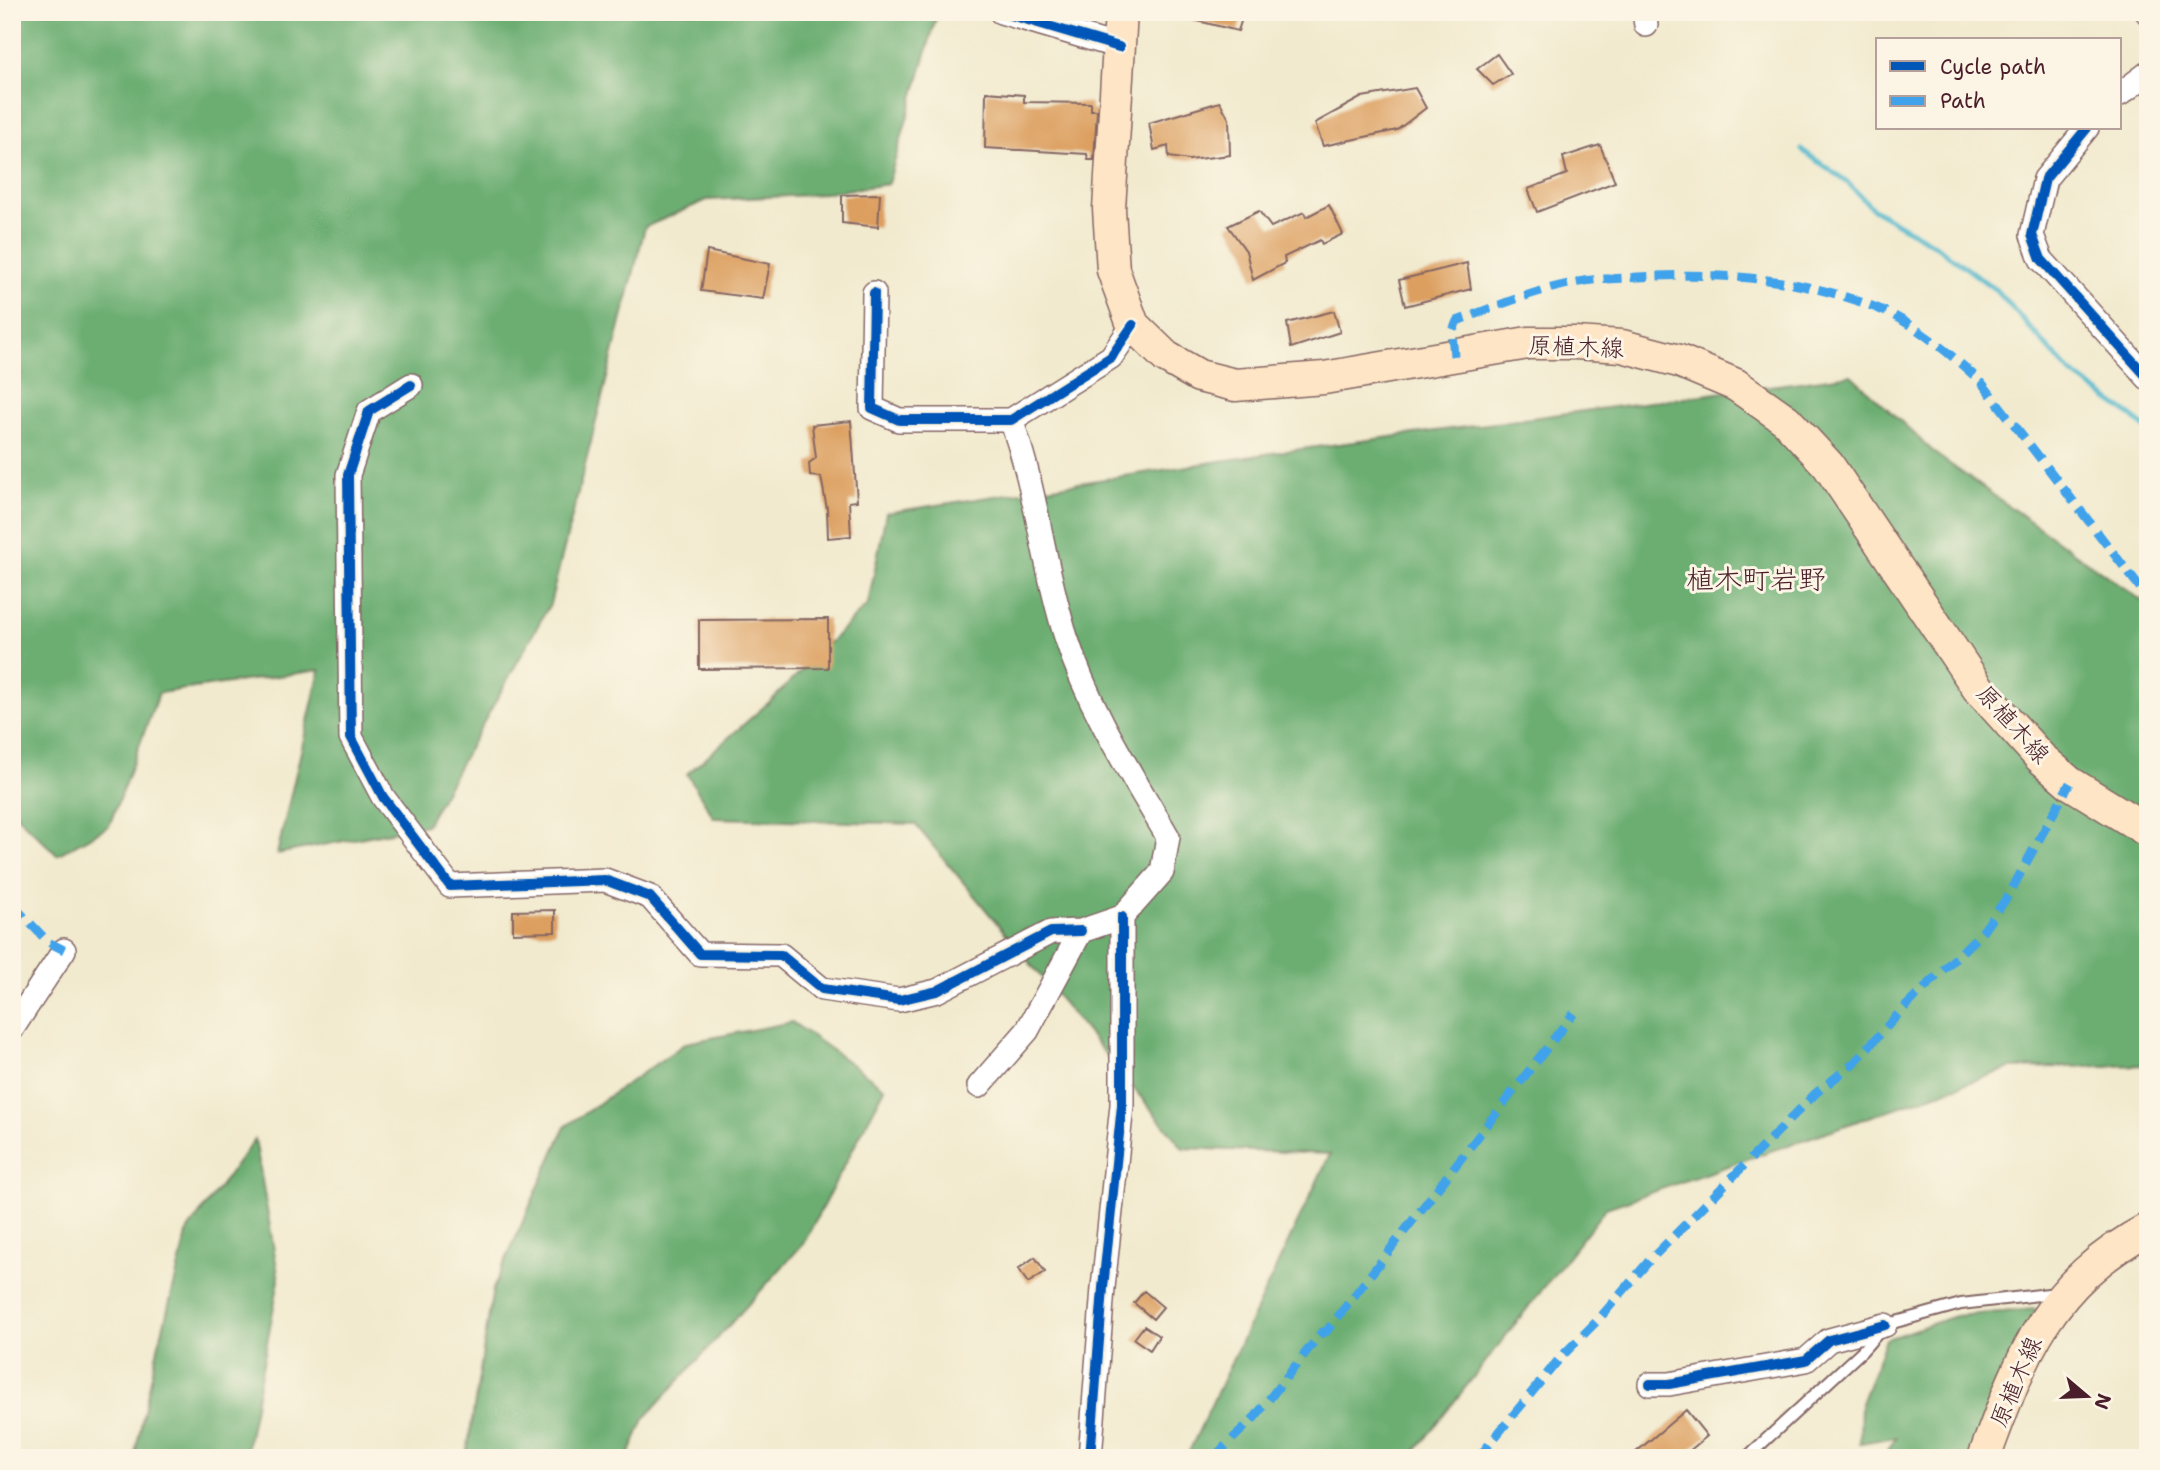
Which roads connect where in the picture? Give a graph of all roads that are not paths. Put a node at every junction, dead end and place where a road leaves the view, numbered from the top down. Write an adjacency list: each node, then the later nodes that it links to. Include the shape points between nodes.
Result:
1 (1001, 12): 3 (street)
2 (1121, 12): 3 (main road, 原植木線)
3 (1119, 47): 8 (main road, 原植木線, via 1111,234 1113,270)
4 (2148, 73): 5 (street)
5 (2122, 92)
6 (2085, 130): 9 (street, via 2045,179 2032,235 2041,259)
7 (874, 293): 11 (street, via 872,408 899,420)
8 (1133, 325): 11 (street, via 1111,356); 12 (main road, 原植木線, via 1199,376 1235,385 1324,377 1528,343 1575,343 1622,346 1679,361 1735,385 1786,420 1828,466 1978,688 2040,757 2070,783)
9 (2148, 378)
10 (411, 385): 14 (street, via 369,411 348,475 351,737 383,797 450,886 605,880 650,897 700,954 781,955 822,989 859,992 870,998 937,991 1051,932)
11 (1011, 420): 13 (street, via 1024,456 1067,640 1096,714 1168,836 1162,872)
12 (2148, 831)
13 (1122, 917): 14 (street); 22 (street, via 1122,1105)
14 (1082, 931): 17 (street, via 1027,1031)
15 (64, 950): 16 (street)
16 (12, 1029)
17 (979, 1086)
18 (2148, 1229): 19 (main road, 原植木線, via 2112,1248)
19 (2066, 1292): 20 (lane, via 1961,1304); 24 (main road, 原植木線, via 2026,1348)
20 (1885, 1325): 21 (street, via 1829,1340 1806,1360); 23 (lane, via 1862,1352)
21 (1650, 1384)
22 (1090, 1458)
23 (1746, 1458)
24 (1984, 1458)

